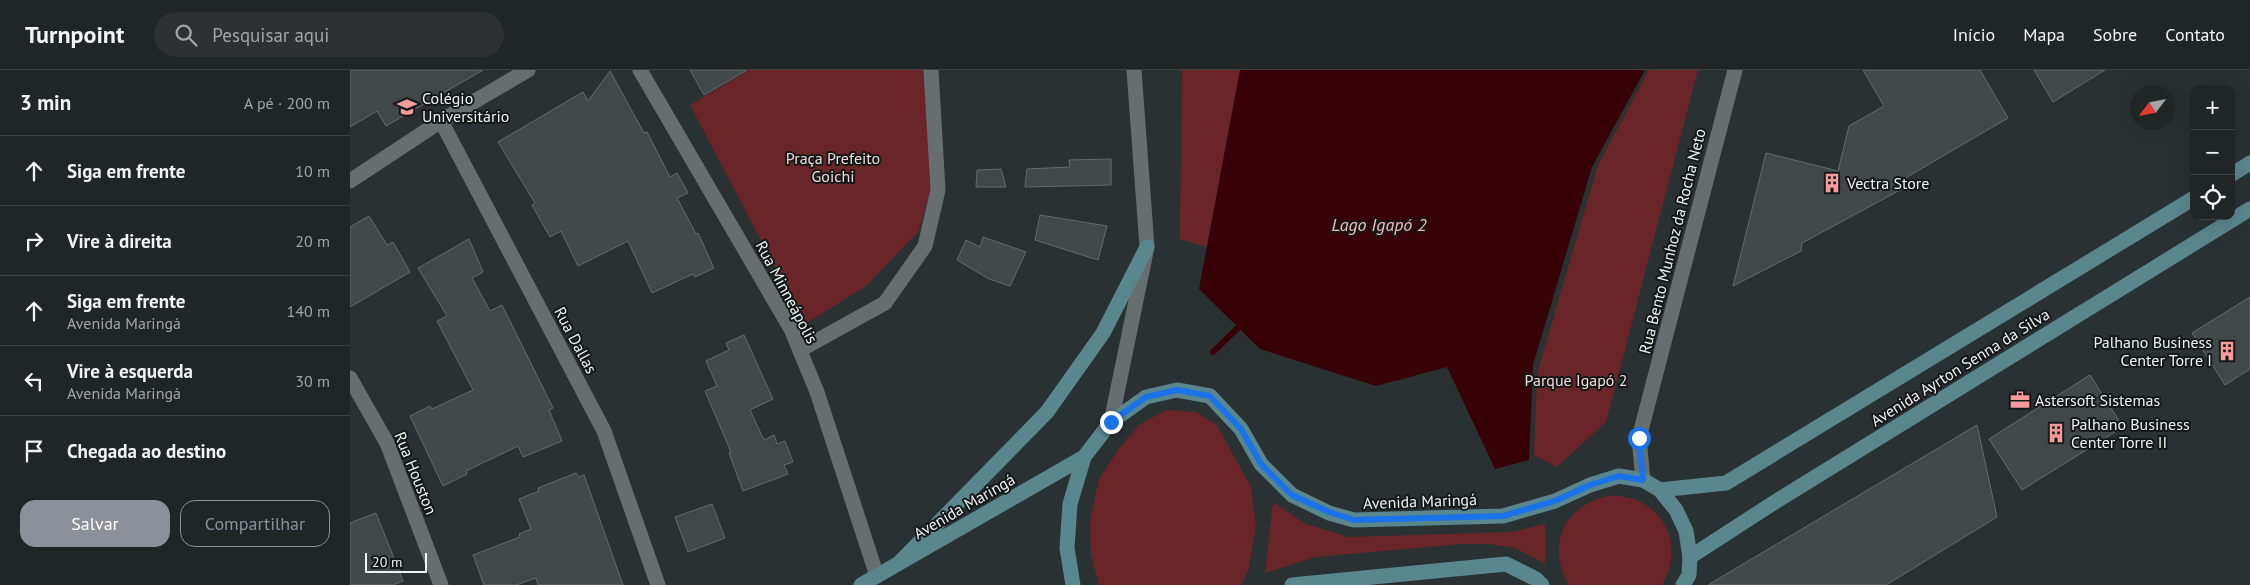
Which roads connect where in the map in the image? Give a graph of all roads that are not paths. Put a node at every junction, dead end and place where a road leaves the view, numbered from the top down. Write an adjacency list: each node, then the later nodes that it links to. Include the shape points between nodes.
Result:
1 (528, 70): 6 (street)
2 (640, 70): 13 (street, Rua Minneápolis, via 791,329)
3 (931, 70): 13 (street, via 938,190 925,246 885,303)
4 (1134, 70): 12 (street)
5 (1735, 70): 17 (street, Rua Bento Munhoz da Rocha Neto, via 1639,438)
6 (441, 121): 9 (street); 23 (street, Rua Dallas, via 604,431)
7 (2250, 163): 8 (main road)
8 (2235, 172)
9 (350, 181)
10 (2190, 200): 18 (main road, Avenida Ayrton Senna da Silva, via 1726,483)
11 (2250, 209): 19 (main road, Avenida Ayrton Senna da Silva)
12 (1147, 247): 15 (street); 20 (main road, via 1103,333 1047,412)
13 (800, 350): 21 (street, Rua Minneápolis, via 817,392)
14 (350, 378): 22 (street, Rua Houston, via 387,443)
15 (1111, 422): 16 (main road, Avenida Maringá); 17 (main road, Avenida Maringá, via 1146,397 1177,390 1210,396 1241,429 1261,464 1292,495 1354,520 1503,516 1555,501 1619,476)
16 (1084, 457): 20 (main road, Avenida Maringá); 25 (main road, Avenida Maringá, via 1070,504 1067,548)
17 (1643, 480): 18 (main road)
18 (1660, 490): 19 (main road, via 1676,510 1686,531)
19 (1690, 557): 28 (main road, via 1689,575)
20 (900, 562): 21 (main road, Avenida Maringá)
21 (877, 576): 24 (main road, Avenida Maringá)
22 (441, 585)
23 (658, 585)
24 (861, 585)
25 (1073, 585)
26 (1292, 585): 27 (main road, via 1506,564)
27 (1542, 585)
28 (1683, 585)

